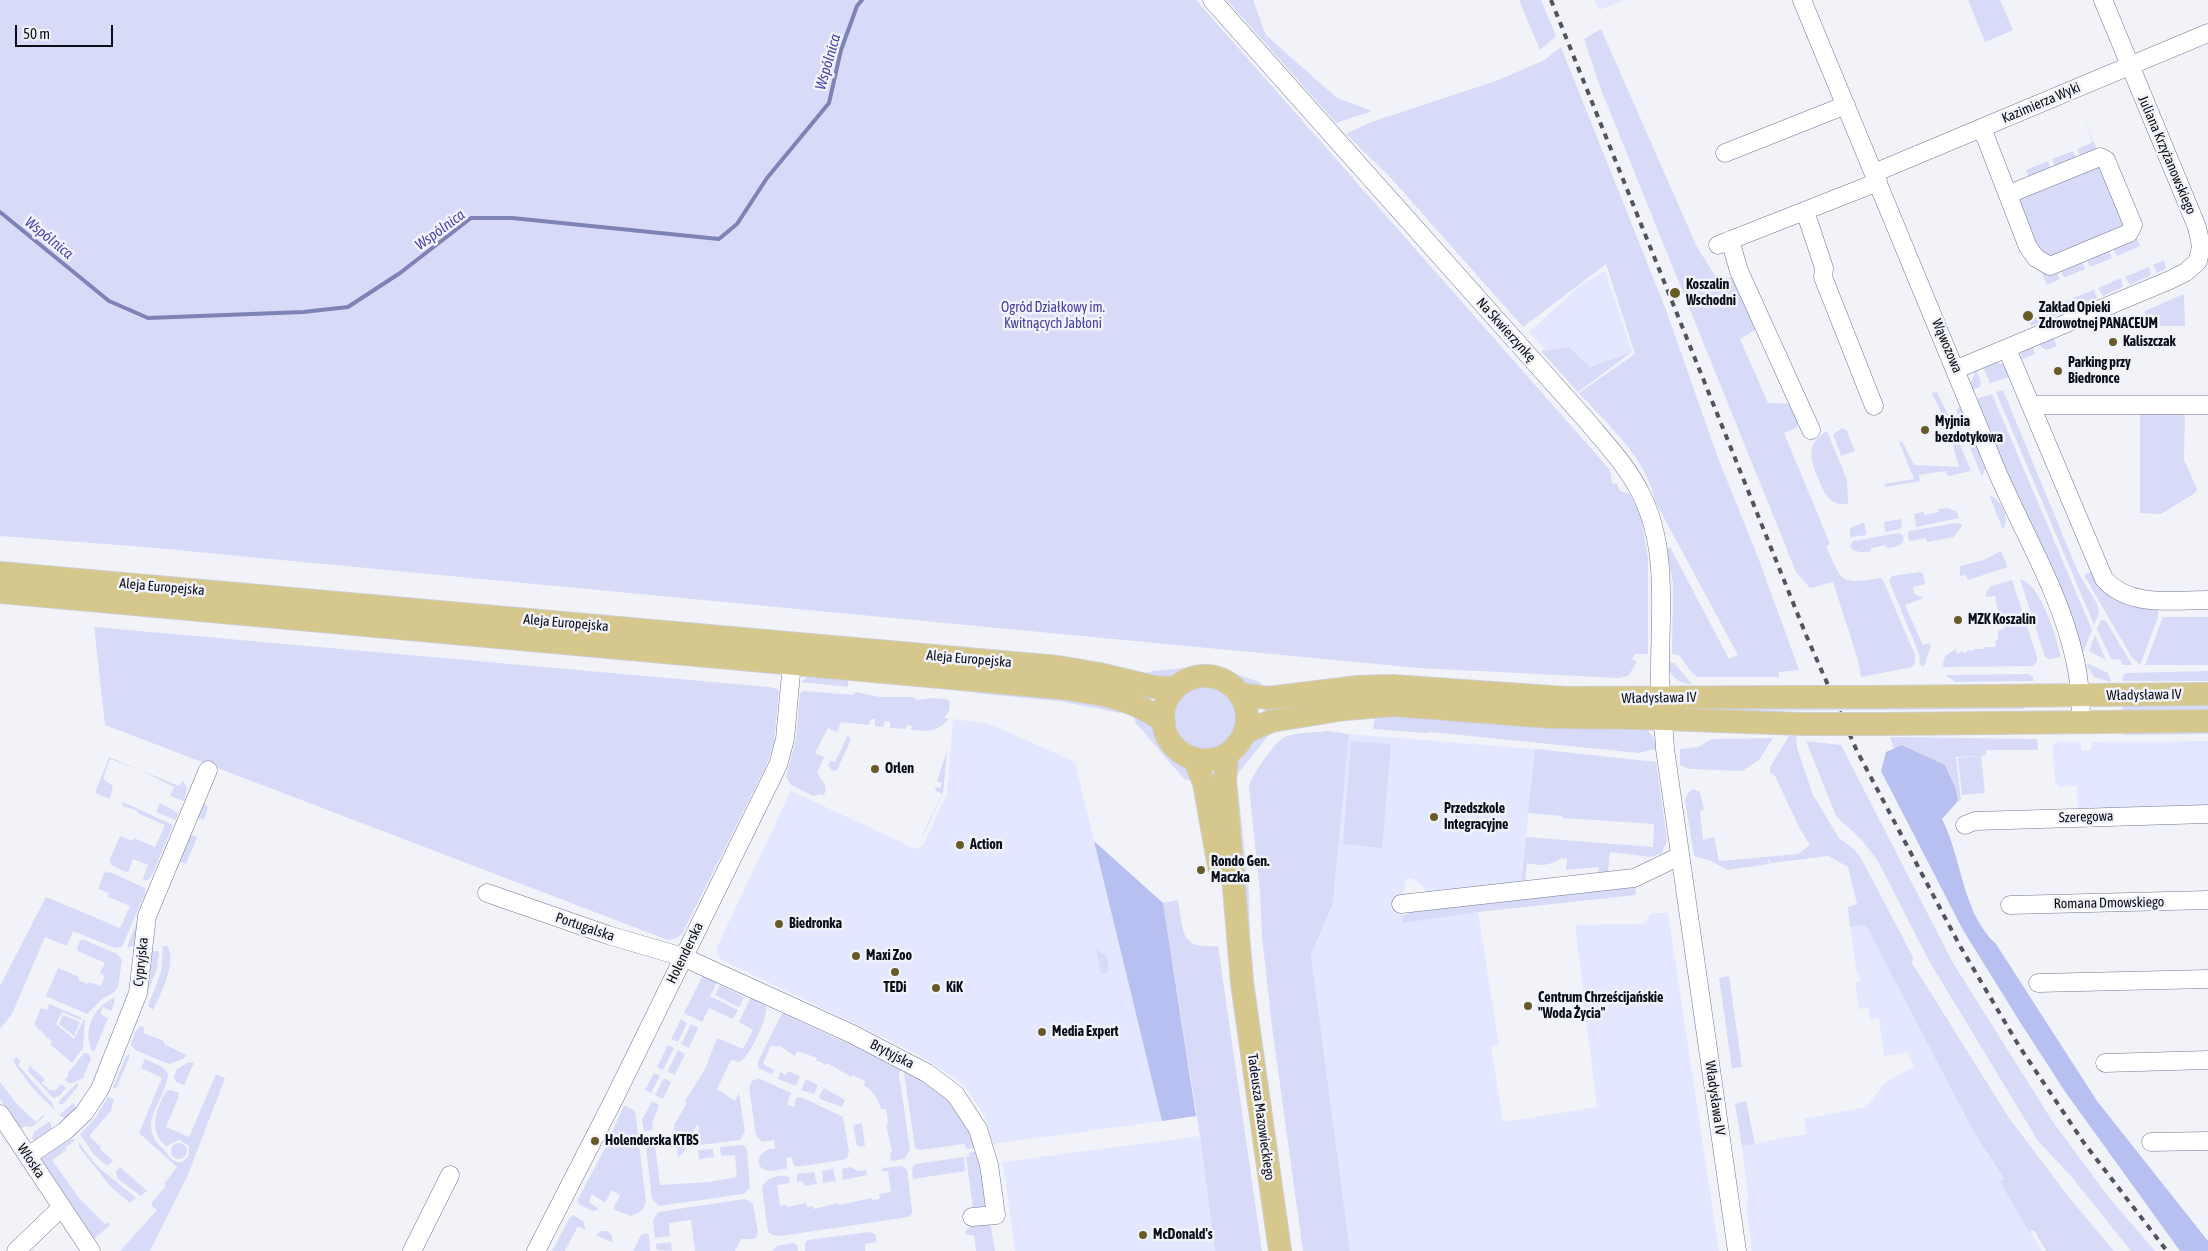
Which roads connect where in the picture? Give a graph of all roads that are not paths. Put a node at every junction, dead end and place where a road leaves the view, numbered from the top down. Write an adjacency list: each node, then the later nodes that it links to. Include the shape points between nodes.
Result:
1 (1212, 0): 27 (street, Na Skwierzynkę, via 1624,466 1641,494 1658,546)
2 (1802, 0): 6 (street, Wąwozowa)
3 (2102, 0): 5 (street, Juliana Krzyżanowskiego)
4 (2208, 33): 5 (street, Kazimierza Wyki)
5 (2129, 65): 7 (street, Kazimierza Wyki); 12 (street, Juliana Krzyżanowskiego, via 2197,227)
6 (1846, 105): 8 (street); 9 (street, Wąwozowa)
7 (1982, 128): 9 (street, Kazimierza Wyki); 10 (street)
8 (1725, 153)
9 (1876, 177): 11 (street, Kazimierza Wyki); 14 (street, Wąwozowa)
10 (2009, 194): 10 (street, via 2028,248 2036,258 2050,266 2129,233 2133,225 2106,160 2100,157)
11 (1806, 211): 17 (street, via 1824,268 1823,277); 18 (street, Kazimierza Wyki, via 1724,243)
12 (2203, 265): 13 (street, Juliana Krzyżanowskiego)
13 (2007, 349): 14 (street, Juliana Krzyżanowskiego); 15 (street)
14 (1957, 370): 26 (street, Wąwozowa, via 2001,481 2059,609 2075,658)
15 (2031, 404): 16 (street); 21 (street, via 2099,568 2113,589 2141,600)
16 (2208, 405)
17 (1874, 406)
18 (1811, 430)
19 (0, 573): 22 (main road, Aleja Europejska)
20 (0, 592): 22 (main road, Aleja Europejska)
21 (2208, 600)
22 (793, 654): 23 (main road, Aleja Europejska, via 1058,667 1154,688); 29 (main road, Aleja Europejska, via 1075,690 1131,703); 42 (street, Holenderska, via 785,739 778,765)
23 (1176, 688): 24 (main road, via 1193,678 1209,676 1228,683); 29 (main road, via 1166,704)
24 (1239, 694): 27 (main road, Władysława IV, via 1268,698 1392,686); 31 (main road, via 1247,713)
25 (2208, 694): 26 (main road, Władysława IV)
26 (2080, 695): 27 (main road, Władysława IV, bridge, via 1791,697); 30 (street)
27 (1662, 708): 30 (main road, Władysława IV, bridge, via 1802,724); 31 (main road, Władysława IV, via 1556,717 1383,705 1271,721); 37 (street, Władysława IV)
28 (2208, 721): 30 (main road, Władysława IV)
29 (1164, 722): 33 (main road, via 1173,745)
30 (2082, 722)
31 (1244, 733): 32 (main road)
32 (1226, 754): 33 (main road, via 1211,759); 44 (main road, Tadeusza Mazowieckiego, via 1225,781)
33 (1194, 758): 44 (main road, Tadeusza Mazowieckiego, via 1204,783)
34 (208, 770): 51 (street, Cypryjska, via 147,916 138,993 100,1089 84,1113 65,1131)
35 (2208, 814): 36 (street, Szeregowa, via 1975,821)
36 (1965, 825)
37 (1680, 856): 40 (street, via 1634,878); 60 (street, Władysława IV)
38 (487, 893): 42 (street, Portugalska)
39 (2208, 900): 41 (street, Romana Dmowskiego)
40 (1401, 904)
41 (2010, 905)
42 (683, 957): 54 (street, Brytyjska, via 906,1060 955,1094 978,1129 992,1182 996,1215); 58 (street, Holenderska)
43 (2208, 979): 45 (street)
44 (1242, 983): 59 (main road, Tadeusza Mazowieckiego)
45 (2038, 983)
46 (2208, 1060): 47 (street)
47 (2105, 1063)
48 (0, 1114): 51 (street, Włoska)
49 (2208, 1140): 50 (street)
50 (2151, 1142)
51 (28, 1156): 53 (street, Włoska)
52 (450, 1175): 57 (street)
53 (62, 1207): 55 (street); 56 (street, Włoska)
54 (972, 1217)
55 (16, 1251)
56 (91, 1251)
57 (412, 1251)
58 (536, 1251)
59 (1280, 1251)
60 (1737, 1251)

